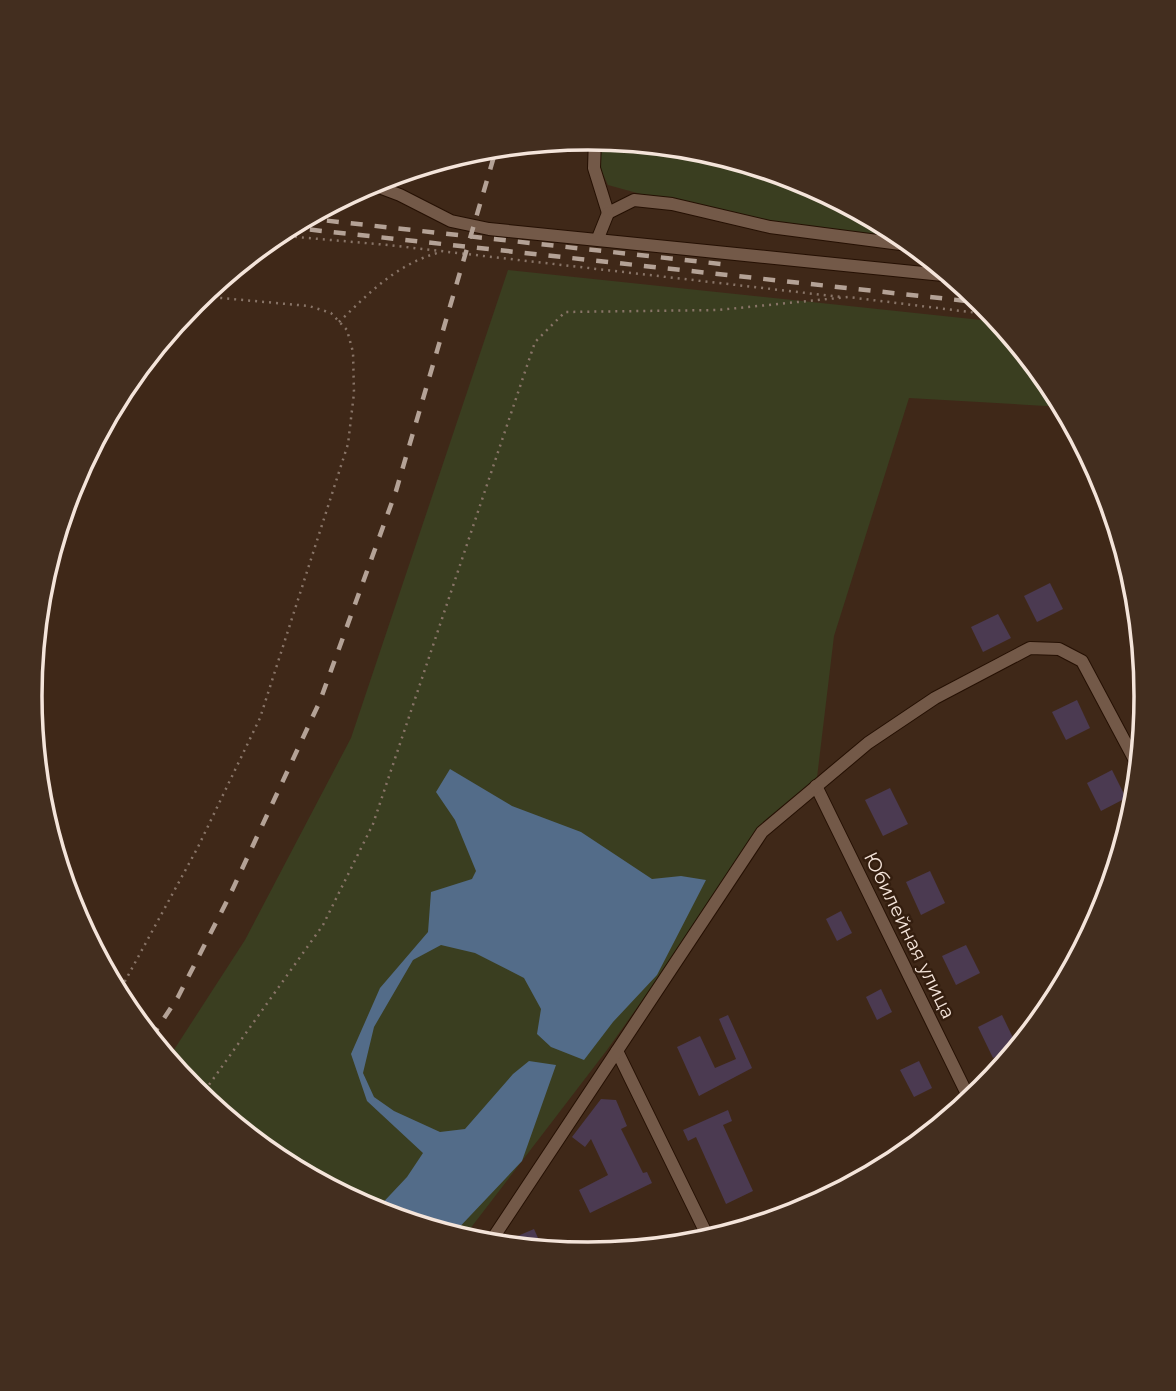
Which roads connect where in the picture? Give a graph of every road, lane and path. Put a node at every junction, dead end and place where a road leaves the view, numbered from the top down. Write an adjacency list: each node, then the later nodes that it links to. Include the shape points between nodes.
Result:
1 (595, 150): 3 (street, via 594,167)
2 (384, 189): 5 (street, via 451,221 489,229)
3 (608, 213): 5 (street); 6 (street, via 634,200 770,227)
4 (293, 237): 7 (path)
5 (598, 238): 8 (street)
6 (892, 243)
7 (444, 251): 10 (path); 12 (path, via 418,258 377,284)
8 (935, 274)
9 (215, 297): 12 (path, via 309,306 331,313)
10 (848, 297): 11 (path); 17 (path, via 718,310 565,312 535,342 373,824 323,925)
11 (978, 313)
12 (339, 322): 15 (path, via 353,352 354,393 348,444 321,535 260,718 198,847)
13 (1131, 752): 14 (street, via 1082,661 1059,649 1030,648 936,698 868,743)
14 (816, 786): 16 (street, via 762,832); 18 (street, Юбилейная улица)
15 (124, 983)
16 (617, 1051): 19 (street); 20 (street)
17 (208, 1087)
18 (965, 1090)
19 (704, 1229)
20 (496, 1233)

